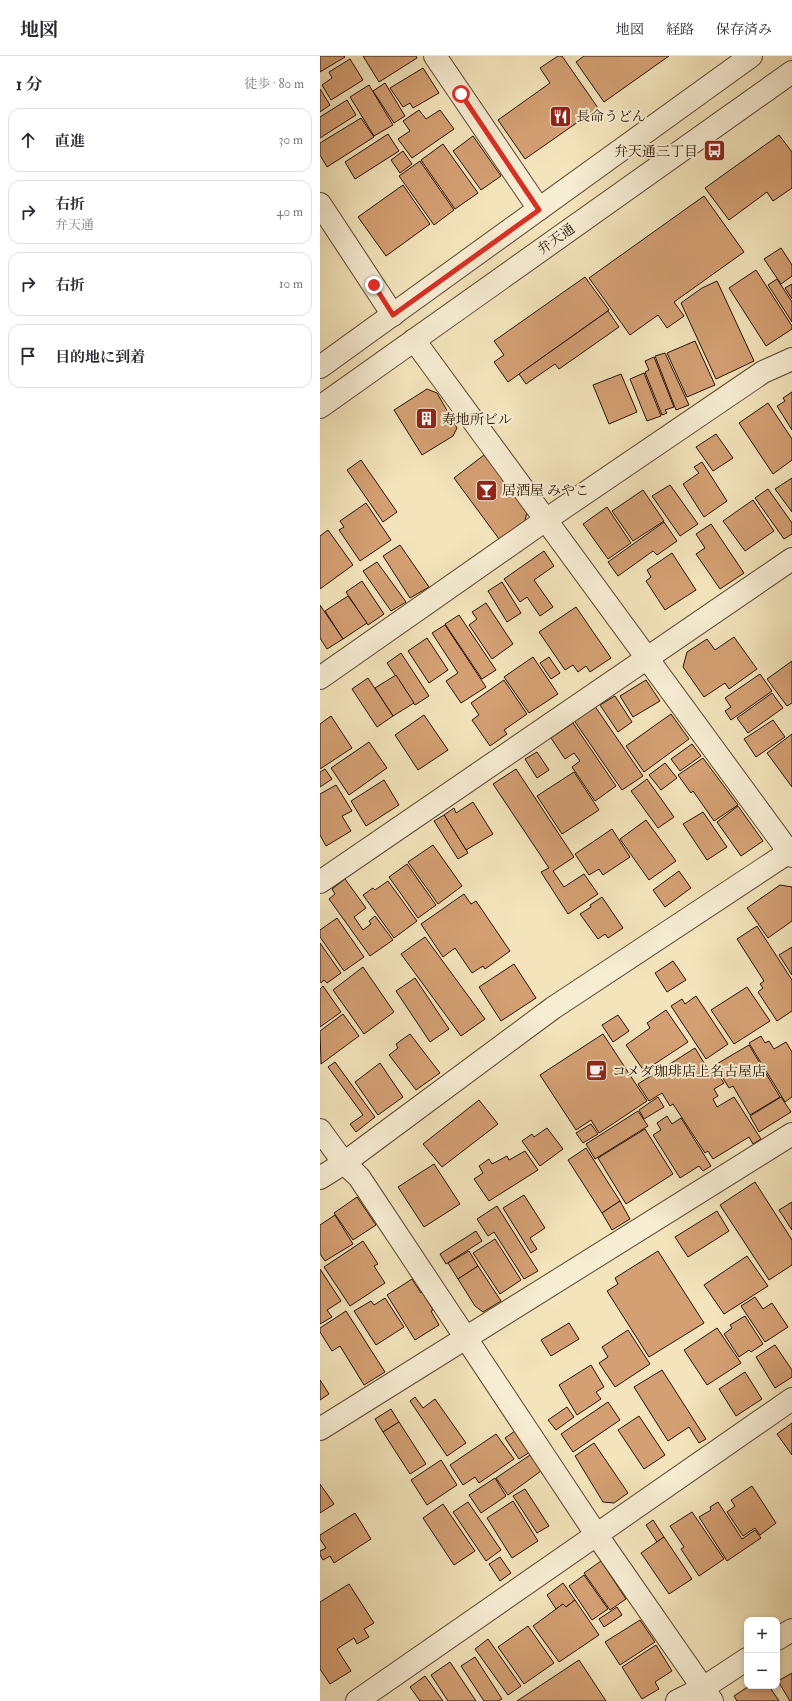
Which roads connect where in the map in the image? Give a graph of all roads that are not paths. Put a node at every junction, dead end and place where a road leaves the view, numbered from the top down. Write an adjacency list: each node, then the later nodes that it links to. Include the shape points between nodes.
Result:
1 (435, 56): 5 (street)
2 (751, 56): 5 (street)
3 (792, 72): 7 (street, 弁天通)
4 (320, 204): 6 (street)
5 (539, 210): 6 (street)
6 (393, 315): 9 (street)
7 (414, 340): 10 (street, 弁天通); 11 (street)
8 (792, 359): 11 (street, via 763,372)
9 (320, 367)
10 (320, 407)
11 (546, 519): 13 (street); 14 (street)
12 (792, 559): 13 (street)
13 (648, 659): 15 (street); 16 (street)
14 (320, 678)
15 (790, 854): 19 (street, via 553,1008)
16 (320, 882)
17 (320, 1130): 19 (street)
18 (792, 1134): 21 (street)
19 (344, 1163): 20 (street); 21 (street, via 360,1177)
20 (320, 1178)
21 (466, 1338): 23 (street); 24 (street)
22 (792, 1399): 24 (street)
23 (320, 1429)
24 (596, 1534): 28 (street); 29 (street)
25 (792, 1630): 26 (street)
26 (780, 1637)
27 (744, 1662): 28 (street)
28 (708, 1694): 30 (street)
29 (357, 1701)
30 (677, 1701)

